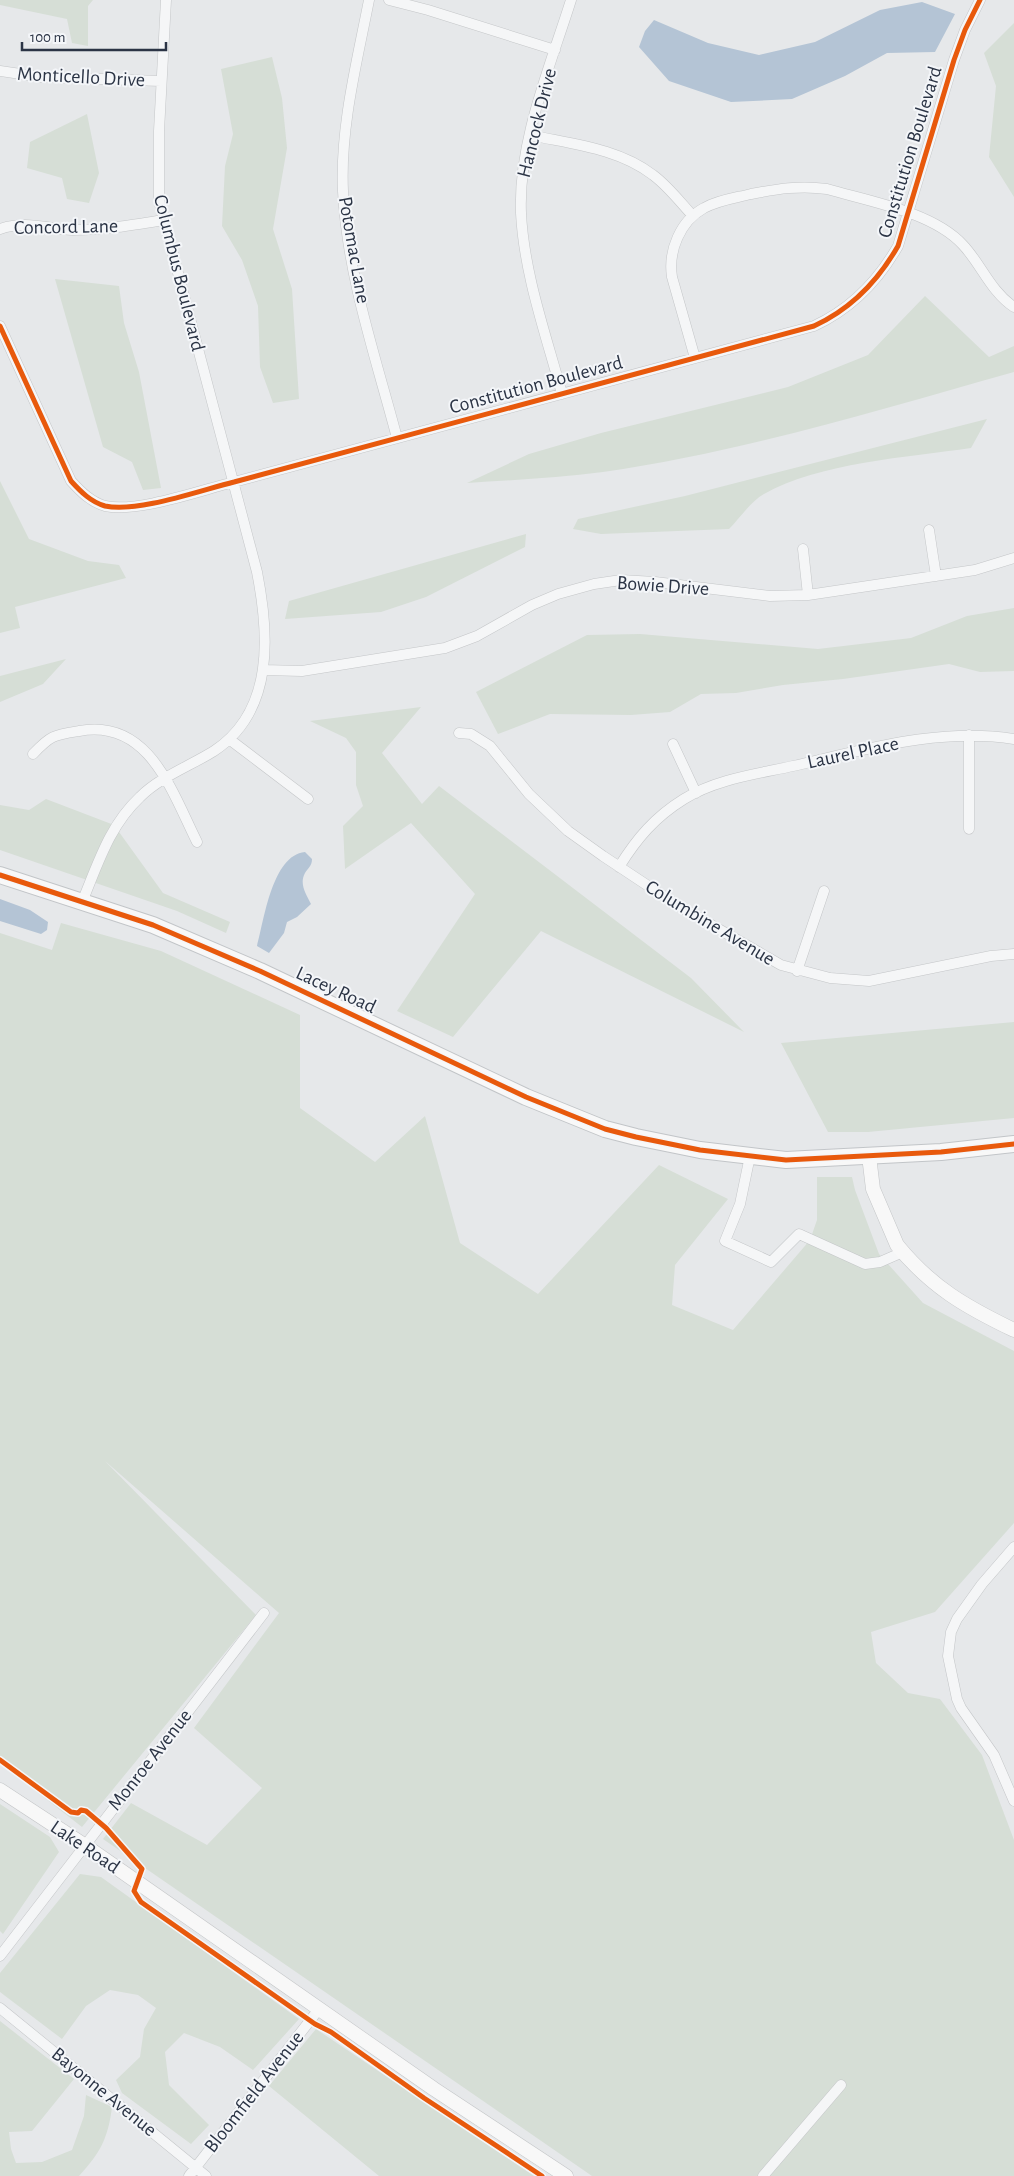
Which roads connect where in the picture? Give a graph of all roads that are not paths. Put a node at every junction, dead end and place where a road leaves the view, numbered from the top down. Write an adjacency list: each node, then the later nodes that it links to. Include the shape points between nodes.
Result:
1 (166, 0): 8 (street, Columbus Boulevard)
2 (369, 0): 18 (street, Potomac Lane, via 349,109 343,189 352,267)
3 (389, 0): 6 (street)
4 (571, 0): 6 (street, Hancock Drive)
5 (980, 0): 10 (street, Constitution Boulevard, via 959,45)
6 (555, 50): 9 (street, Hancock Drive)
7 (0, 71): 8 (street, Monticello Drive, via 41,77)
8 (161, 81): 12 (street, Columbus Boulevard, via 158,177)
9 (530, 135): 11 (street, via 598,150 638,165 653,175); 17 (street, Hancock Drive, via 522,184 523,235 528,268)
10 (909, 214): 11 (street, via 827,188 808,186 734,198); 14 (street, via 939,226 963,245 1001,296); 16 (street, Constitution Boulevard, via 898,246 883,271 840,312 814,326)
11 (693, 216): 16 (street, via 676,241 670,264)
12 (163, 220): 13 (street, Concord Lane, via 111,229 71,230 26,224); 19 (street, Columbus Boulevard)
13 (0, 229)
14 (1014, 307)
15 (0, 326): 19 (street, Constitution Boulevard, via 71,481 82,494 105,506 130,506)
16 (695, 358): 17 (street, Constitution Boulevard)
17 (562, 394): 18 (street, Constitution Boulevard)
18 (397, 438): 19 (street, Constitution Boulevard)
19 (234, 482): 25 (street, Columbus Boulevard, via 263,602 266,635)
20 (929, 530): 23 (street)
21 (803, 549): 24 (street)
22 (1014, 558): 23 (street, Bowie Drive, via 975,570)
23 (936, 576): 24 (street, Bowie Drive)
24 (808, 596): 25 (street, Bowie Drive, via 770,596 621,580 594,584 532,604 477,636 445,648 302,671)
25 (263, 670): 28 (street, Columbus Boulevard, via 253,704)
26 (459, 732): 37 (street, Columbine Avenue, via 471,734 490,746 535,800 568,831)
27 (969, 735): 29 (street, Laurel Place); 33 (street, Laurel Place, via 881,746 739,778); 35 (street)
28 (229, 739): 32 (street, Columbus Boulevard); 34 (street)
29 (1014, 739)
30 (673, 744): 33 (street)
31 (33, 754): 32 (street, via 51,736 103,728 128,737 141,746)
32 (165, 779): 36 (street); 40 (street, Columbus Boulevard, via 142,795 116,825)
33 (696, 793): 37 (street, Laurel Place, via 655,819)
34 (308, 799)
35 (969, 829)
36 (198, 842)
37 (619, 867): 42 (street, Columbine Avenue, via 677,905)
38 (0, 874): 40 (main road, Lacey Road)
39 (824, 891): 42 (street)
40 (82, 902): 44 (main road, Lacey Road, via 154,925 225,955 548,1106 605,1129 655,1141)
41 (1014, 954): 42 (street, Columbine Avenue, via 869,981)
42 (797, 971)
43 (1014, 1144): 45 (main road, Lacey Road)
44 (750, 1156): 45 (main road, Lacey Road, via 786,1160); 46 (street, via 740,1204 725,1241 771,1262 799,1234 865,1264 880,1262)
45 (869, 1156): 46 (street, via 873,1189)
46 (903, 1252): 47 (street, via 931,1282)
47 (1014, 1330)
48 (1014, 1547): 51 (street, via 957,1619 951,1632 948,1656 961,1708 994,1755)
49 (264, 1613): 52 (street, Monroe Avenue)
50 (0, 1790): 52 (street, Lake Road)
51 (1014, 1800)
52 (84, 1845): 53 (street, Monroe Avenue); 55 (street, Lake Road)
53 (0, 1956)
54 (0, 2008): 57 (street, Bayonne Avenue, via 92,2081)
55 (320, 2009): 57 (street, Bloomfield Avenue); 59 (street, Lake Road)
56 (841, 2085): 60 (street)
57 (192, 2172): 58 (street, Bayonne Avenue)
58 (206, 2176)
59 (566, 2176)
60 (763, 2176)

